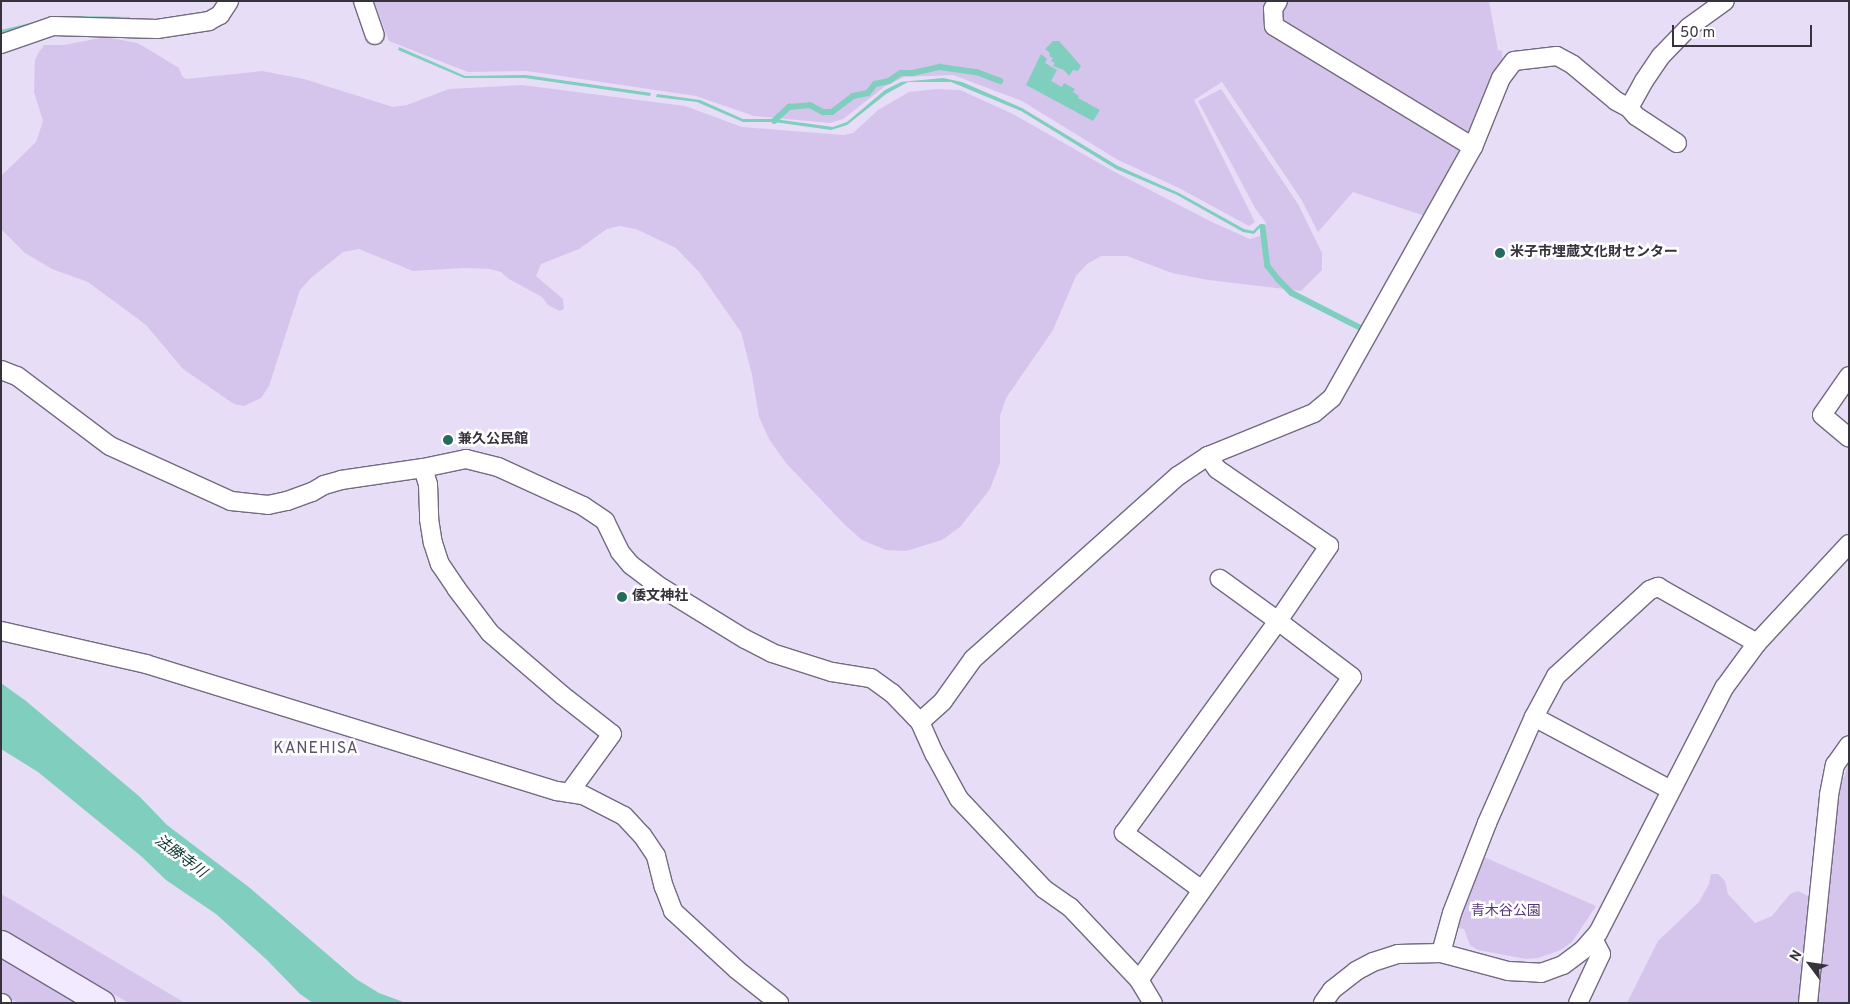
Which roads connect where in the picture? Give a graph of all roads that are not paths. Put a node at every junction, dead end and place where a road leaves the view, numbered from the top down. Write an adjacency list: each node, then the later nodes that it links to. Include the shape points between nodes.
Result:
1 (228, 1): 6 (street, via 220,15 209,21 156,29 53,26)
2 (363, 1): 5 (street)
3 (1278, 1): 9 (street, via 1273,9 1274,26)
4 (1725, 1): 7 (street, via 1689,26 1661,56)
5 (375, 36)
6 (1, 44)
7 (1629, 108): 8 (street); 9 (street, via 1557,56 1514,61 1502,78)
8 (1678, 143)
9 (1473, 147): 13 (street, via 1332,398 1314,413)
10 (1, 370): 14 (street, via 17,376 110,446 231,501 268,505 288,501 324,484)
11 (1849, 376): 12 (street, via 1822,415)
12 (1849, 438)
13 (1208, 456): 17 (street, via 1217,469 1328,546); 21 (street, via 1178,476 973,659 943,701)
14 (423, 468): 21 (street, via 466,459 498,467 583,506 606,521 620,552 631,565 662,588 772,653 832,672 879,682); 24 (street, via 428,484 428,519 434,543 440,564 456,588 490,633 612,734)
15 (1849, 544): 19 (street)
16 (1220, 579): 17 (street)
17 (1278, 621): 25 (street, via 1352,677); 25 (street, via 1124,833)
18 (1, 631): 24 (street, via 146,664)
19 (1758, 643): 20 (street, via 1658,587 1650,590 1556,676); 23 (street, via 1724,688)
20 (1534, 717): 23 (street); 28 (street, via 1487,823 1452,913)
21 (920, 722): 29 (street, via 959,799 1044,888 1070,907)
22 (1849, 745): 35 (street, via 1835,765 1829,794)
23 (1671, 790): 26 (street)
24 (569, 793): 31 (street, via 583,795 624,816 656,856 673,911 736,969)
25 (1202, 890): 29 (street)
26 (1593, 940): 28 (street, via 1563,964 1541,973 1508,971); 34 (street, via 1601,954)
27 (1, 943): 30 (main road)
28 (1441, 953): 33 (street, via 1398,954 1373,962 1342,982)
29 (1139, 980): 32 (street)
30 (102, 1003)
31 (780, 1003)
32 (1153, 1003)
33 (1323, 1003)
34 (1578, 1003)
35 (1808, 1003)

